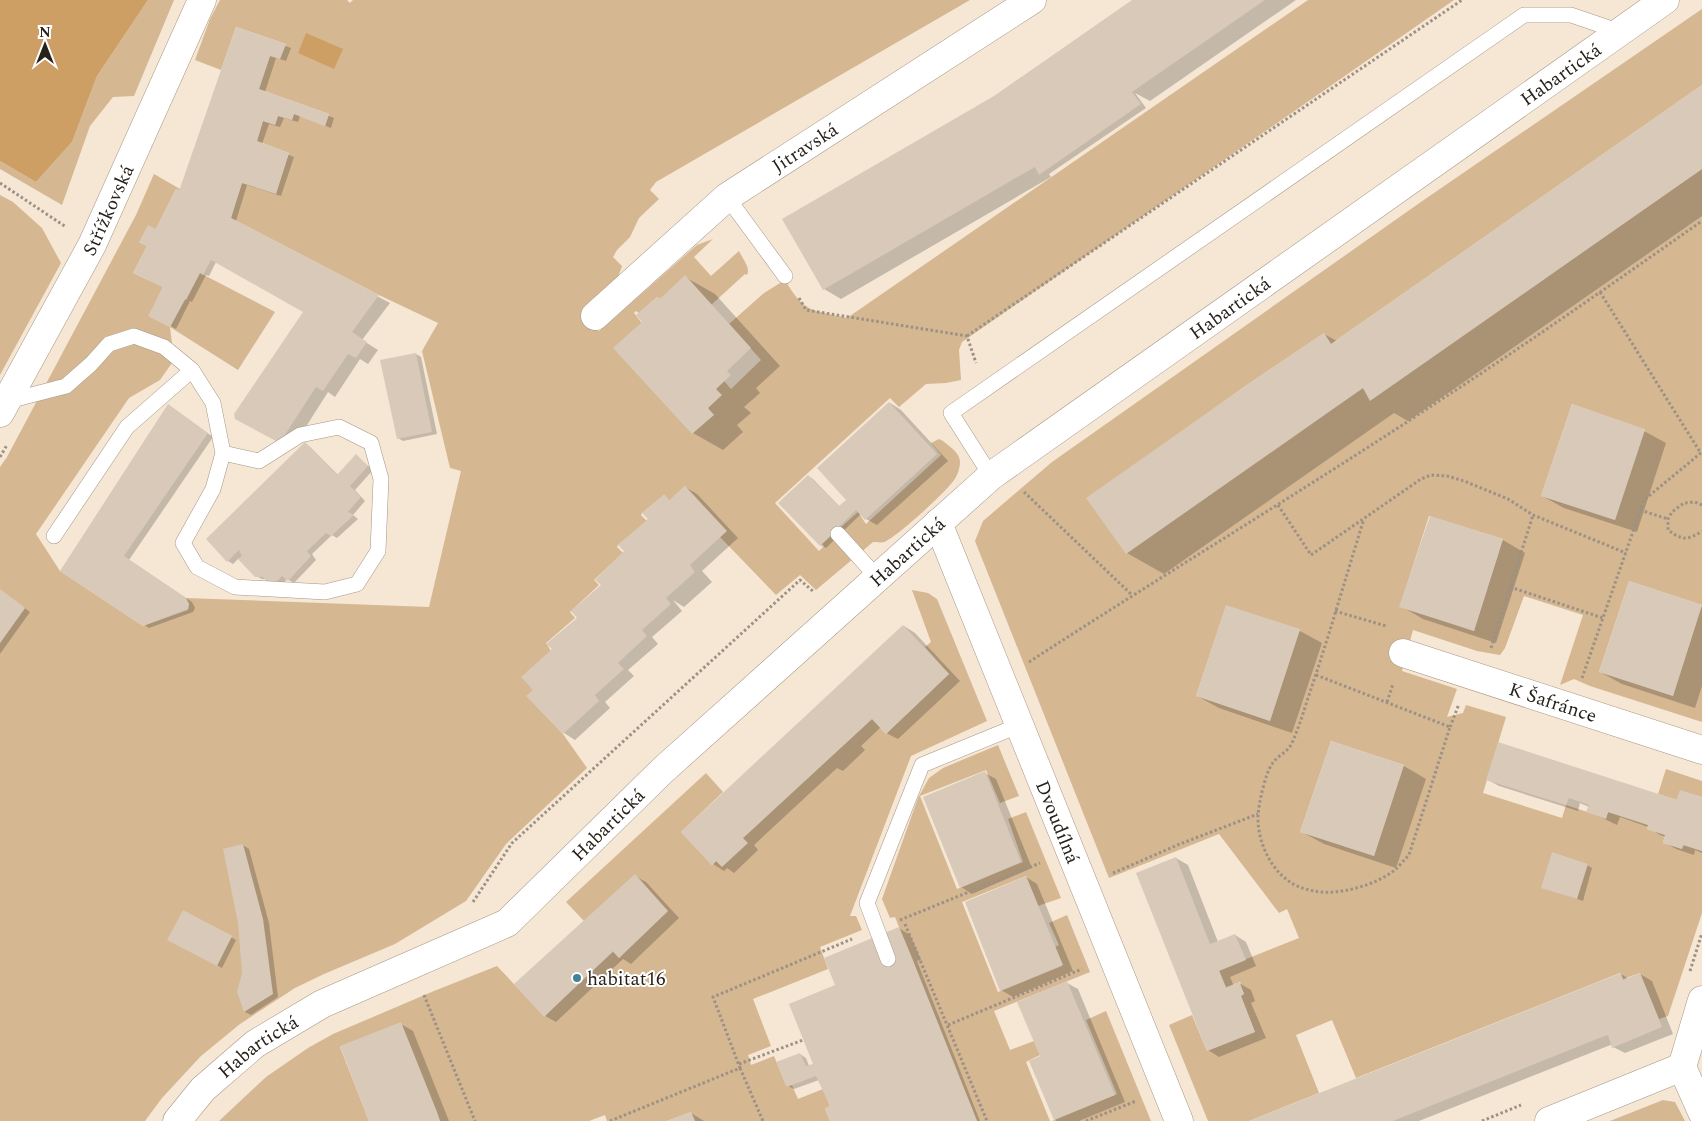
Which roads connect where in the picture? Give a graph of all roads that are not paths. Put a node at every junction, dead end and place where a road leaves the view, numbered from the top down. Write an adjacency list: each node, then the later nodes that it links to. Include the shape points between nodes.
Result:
1 (202, 0): 9 (street, Střížkovská, via 92,245)
2 (1032, 0): 5 (street, Jitravská)
3 (1664, 0): 4 (street, Habartická)
4 (1621, 32): 11 (street, Habartická); 11 (lane, via 1571,15 1524,15 951,413)
5 (727, 197): 6 (lane); 7 (street, Jitravská)
6 (785, 276)
7 (595, 316)
8 (192, 370): 9 (lane, via 164,347 134,336 109,344 66,386); 10 (lane, via 213,403); 14 (lane, via 127,427)
9 (4, 407)
10 (223, 454): 10 (lane, via 213,489 183,543 197,567 235,587 325,592 357,584 378,551 382,479 371,444 339,427 300,435 258,461)
11 (991, 476): 12 (street, Habartická)
12 (938, 523): 15 (street, Habartická); 17 (street, Dvoudílná)
13 (838, 534): 15 (lane)
14 (54, 536)
15 (877, 577): 23 (street, Habartická, via 663,770 507,923 322,1004 255,1044 203,1089)
16 (1403, 653): 18 (street, K Šafránce)
17 (1020, 725): 19 (lane, via 922,765 867,903); 24 (street, Dvoudílná)
18 (1702, 750)
19 (888, 958)
20 (1702, 1000): 21 (street)
21 (1682, 1067): 22 (street); 25 (street)
22 (1702, 1112)
23 (177, 1121)
24 (1179, 1121)
25 (1549, 1121)

